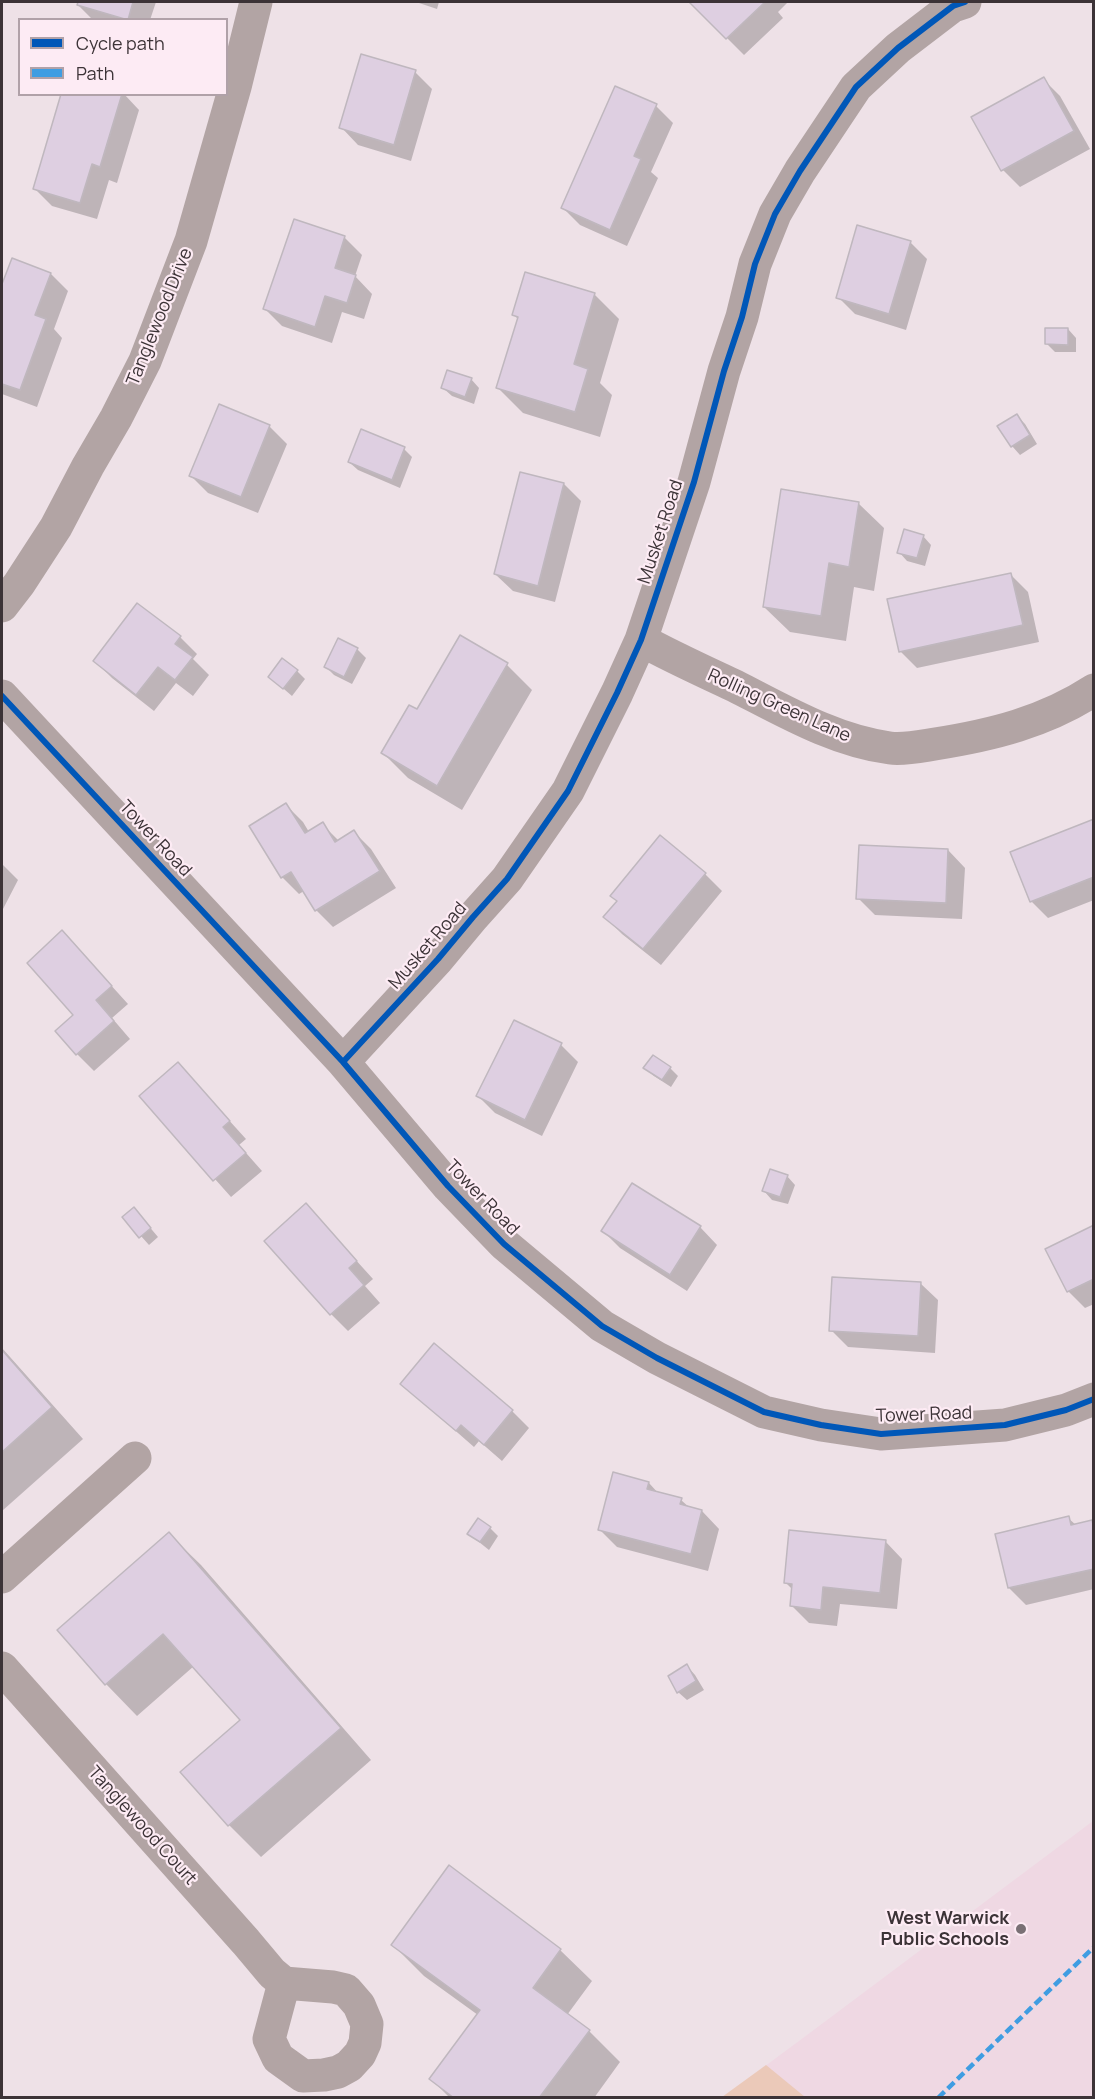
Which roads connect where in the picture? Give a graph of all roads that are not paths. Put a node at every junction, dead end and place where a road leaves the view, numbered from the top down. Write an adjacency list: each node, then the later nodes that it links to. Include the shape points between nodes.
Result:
1 (256, 2): 3 (street, Tanglewood Drive, via 191,242 145,361 57,527)
2 (965, 2): 4 (street, Musket Road, via 953,6 898,48 856,87 775,214 755,264 694,482)
3 (2, 606)
4 (641, 640): 5 (street, Rolling Green Lane, via 814,725 892,749 1019,727); 7 (street, Musket Road, via 568,791 507,879)
5 (1094, 690)
6 (2, 696): 7 (street, Tower Road)
7 (343, 1062): 8 (street, Tower Road, via 448,1186 504,1244 554,1287 602,1326 764,1412 881,1434 1005,1425)
8 (1094, 1399)
9 (135, 1458): 10 (street)
10 (2, 1577)
11 (2, 1668): 12 (street, Tanglewood Court)
12 (284, 1983)

